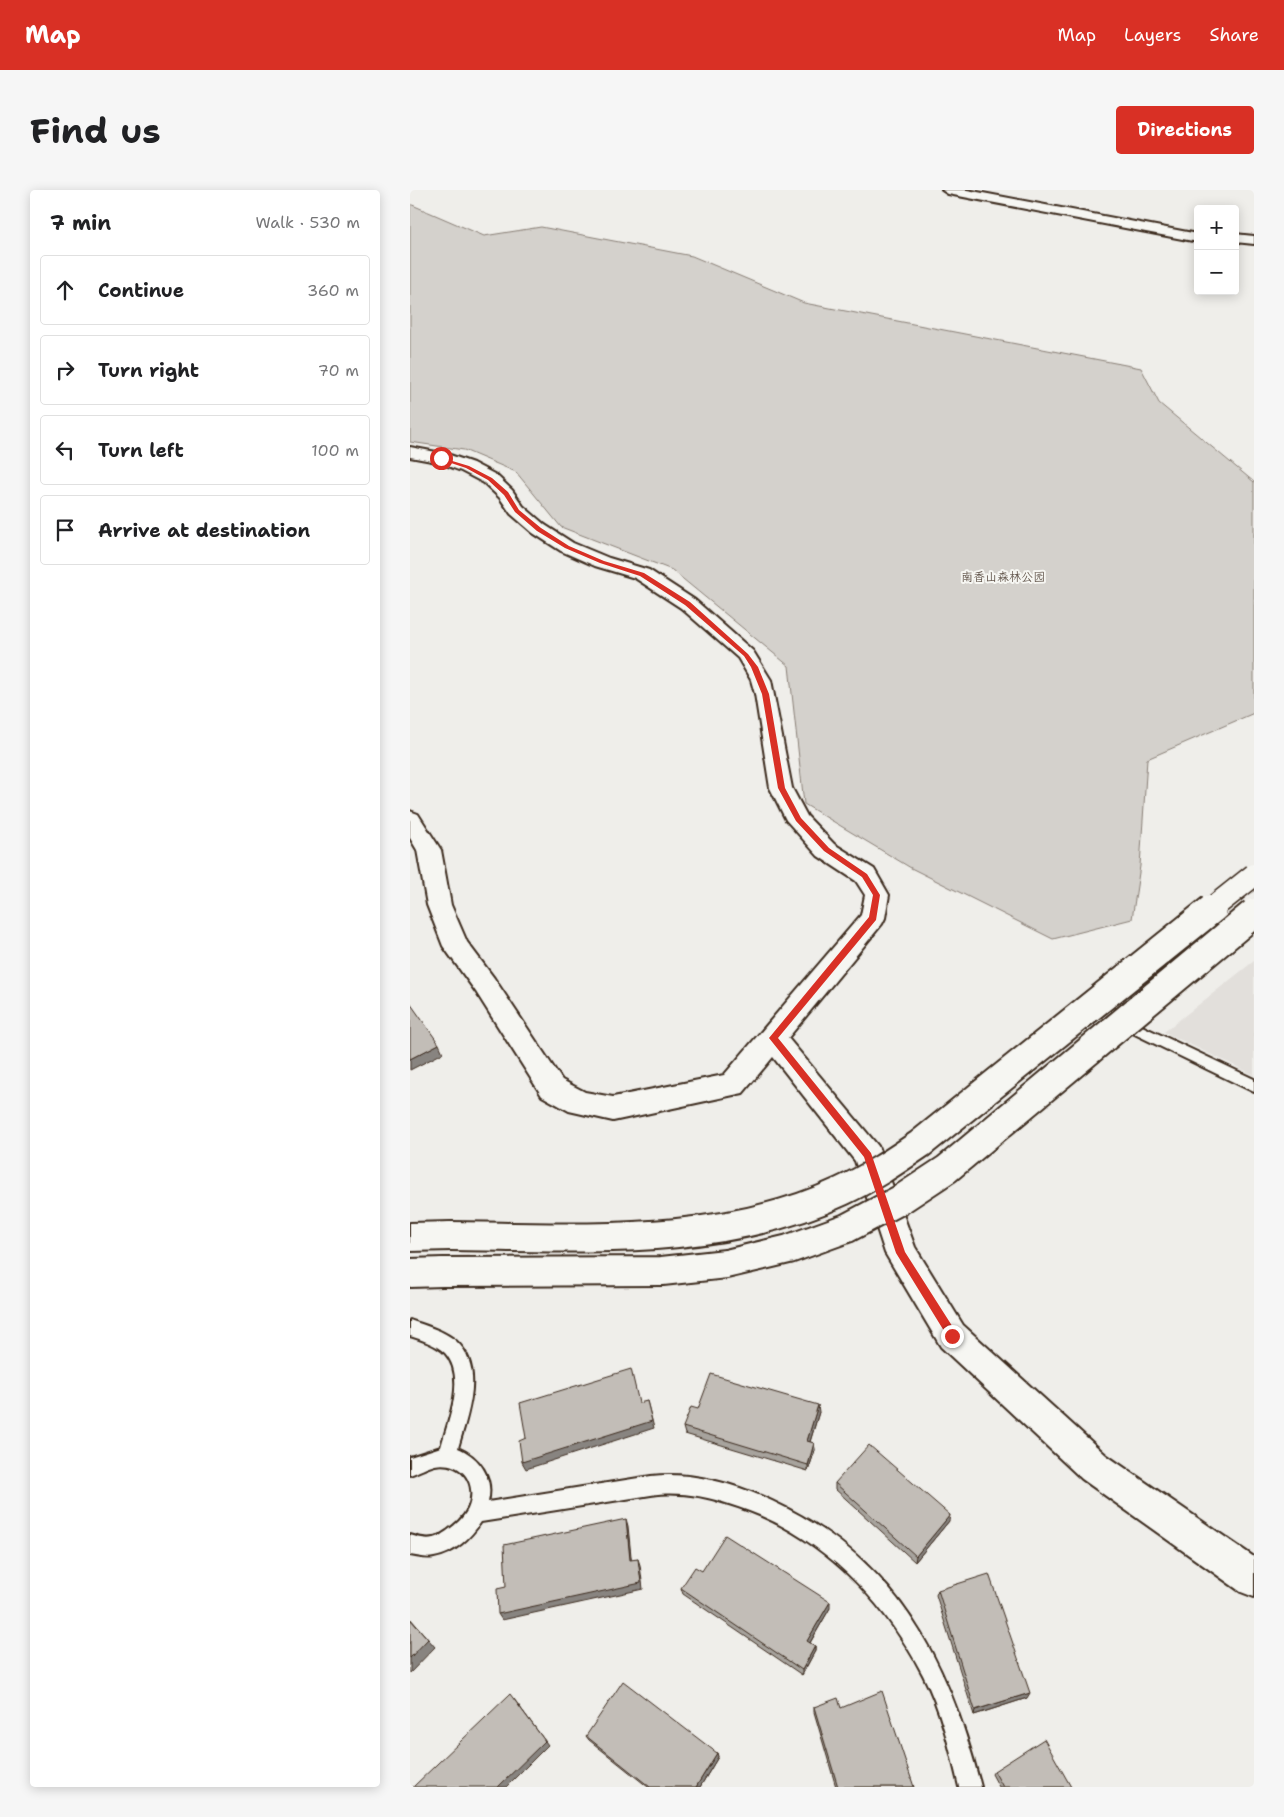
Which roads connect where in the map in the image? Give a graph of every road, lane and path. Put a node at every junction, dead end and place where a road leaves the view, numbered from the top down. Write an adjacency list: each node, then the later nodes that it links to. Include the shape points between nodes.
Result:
1 (948, 190): 4 (street)
2 (975, 190): 3 (street)
3 (1194, 231)
4 (1194, 237)
5 (1239, 238): 6 (street)
6 (1254, 240)
7 (1239, 244): 8 (street)
8 (1254, 246)
9 (410, 452): 14 (street, via 459,464 490,479 517,510 567,547 642,574 688,604 746,655 754,667 766,694 781,788 798,820 826,850 865,876 876,895 873,918)
10 (410, 820): 14 (street, via 429,850 439,905 456,946 486,985 552,1088 579,1104 613,1109 733,1085)
11 (1254, 875): 16 (street, bridge, via 920,1144 878,1173 830,1197 777,1216 721,1229 663,1235)
12 (1254, 913): 13 (street, bridge)
13 (1123, 1022): 15 (lane); 17 (street, bridge, via 946,1169 900,1200 847,1228 789,1249 726,1264 662,1271)
14 (773, 1038): 23 (street, via 868,1155 901,1253 952,1336 1094,1467)
15 (1254, 1086)
16 (410, 1237)
17 (410, 1273)
18 (410, 1328): 19 (lane, via 447,1343 461,1365 464,1388)
19 (448, 1453): 20 (lane, via 428,1456); 21 (lane, via 465,1460 478,1473 482,1492)
20 (410, 1466)
21 (477, 1512): 22 (lane, via 459,1536 433,1548); 24 (lane, via 670,1484 722,1492 771,1509 818,1536 861,1571 899,1615 931,1668 956,1729)
22 (410, 1545)
23 (1254, 1579)
24 (970, 1787)

